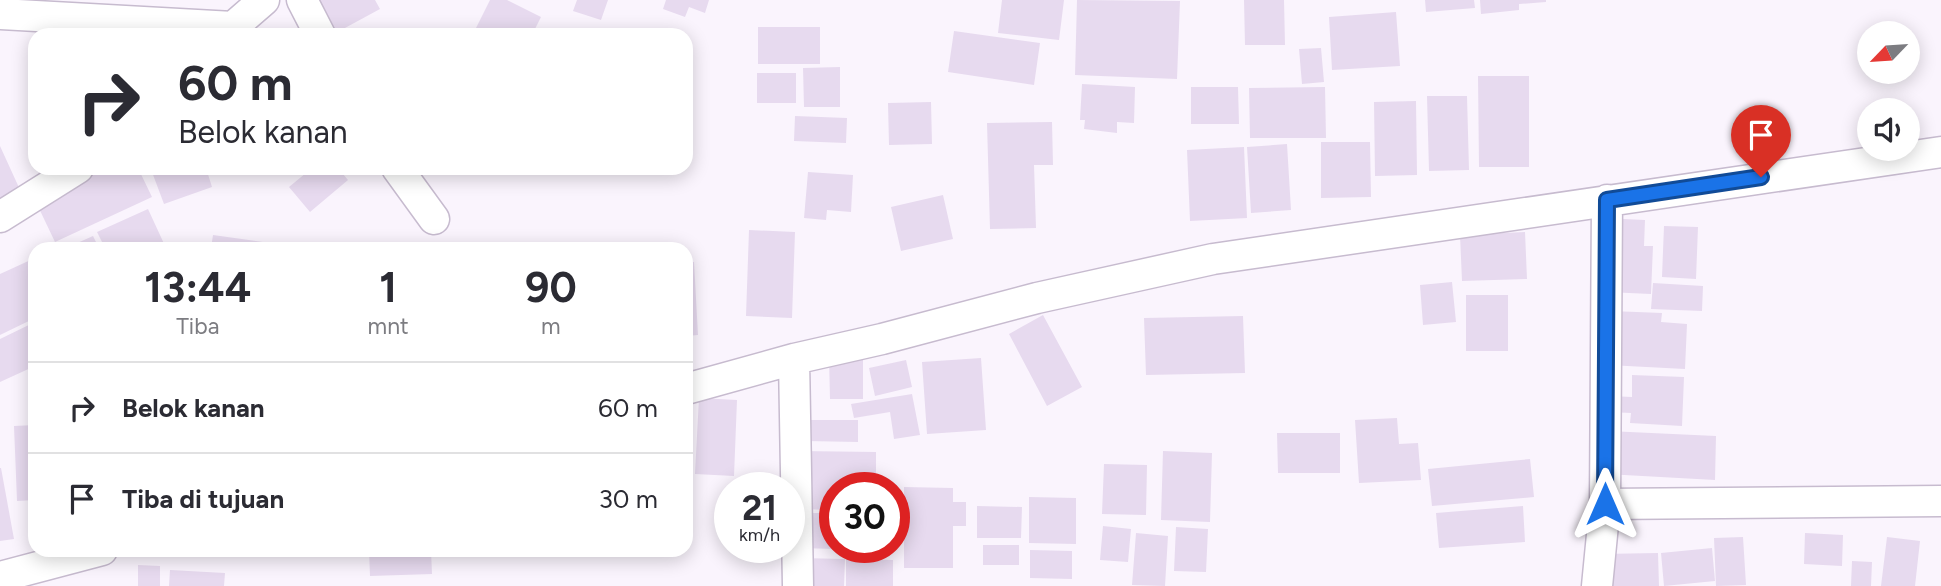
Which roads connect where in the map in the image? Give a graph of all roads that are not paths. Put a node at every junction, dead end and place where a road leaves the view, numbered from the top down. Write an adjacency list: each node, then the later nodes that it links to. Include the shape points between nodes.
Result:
1 (264, 0): 5 (street)
2 (302, 0): 6 (street)
3 (0, 14): 4 (street)
4 (190, 28)
5 (234, 28)
6 (316, 28)
7 (1941, 152): 10 (street)
8 (67, 175): 11 (street)
9 (402, 175): 12 (street)
10 (1607, 200): 13 (street, via 1213,259); 16 (street)
11 (0, 217)
12 (435, 219)
13 (794, 359): 14 (street); 19 (street)
14 (693, 387)
15 (1941, 501): 16 (street)
16 (1605, 504): 20 (street)
17 (76, 557): 18 (street)
18 (0, 577)
19 (798, 586)
20 (1597, 586)

